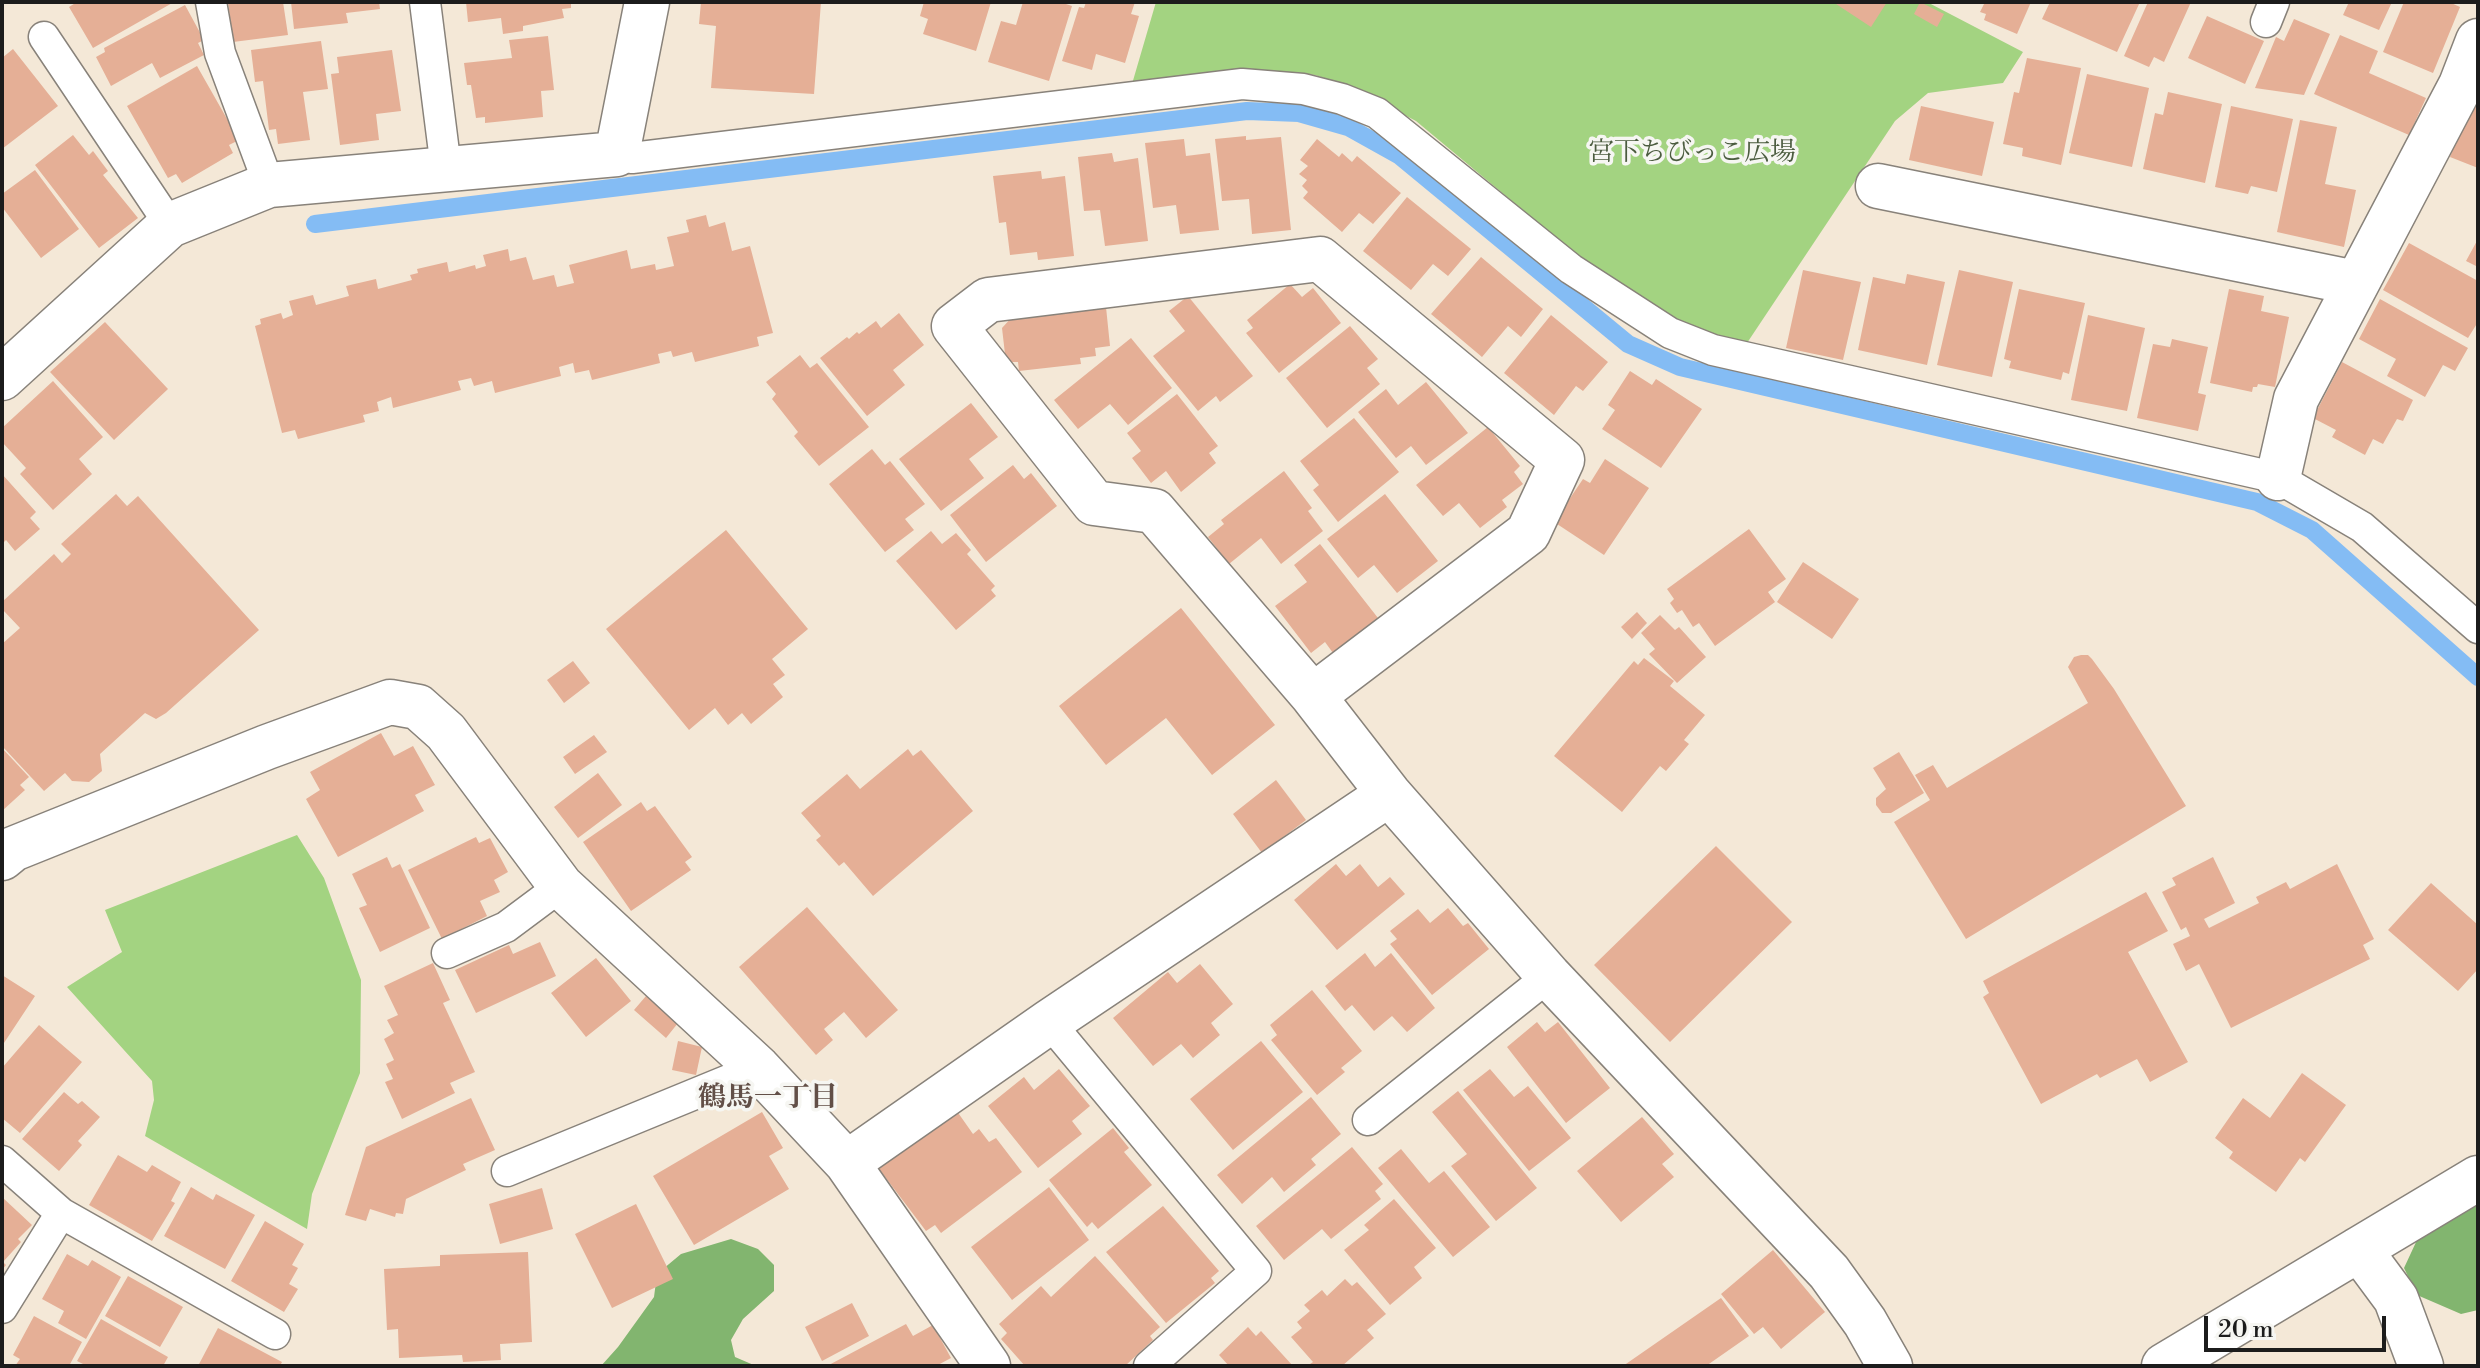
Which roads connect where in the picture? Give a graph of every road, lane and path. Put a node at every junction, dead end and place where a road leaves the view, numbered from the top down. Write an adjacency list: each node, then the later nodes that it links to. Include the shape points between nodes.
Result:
1 (211, 2): 9 (lane, via 220,53)
2 (425, 2): 8 (lane)
3 (647, 2): 7 (street)
4 (44, 37): 11 (lane)
5 (2478, 41): 6 (street)
6 (2470, 87): 12 (street)
7 (617, 154): 8 (street); 14 (lane, via 632,158 1242,84 1303,89 1377,113 1571,269 1670,333 1713,350)
8 (446, 168): 9 (street)
9 (269, 185): 11 (street)
10 (1878, 186): 12 (street)
11 (170, 225): 13 (street)
12 (2356, 283): 14 (street, via 2296,399)
13 (2, 378)
14 (2278, 478): 15 (lane, via 2362,527)
15 (2478, 628)
16 (1313, 696): 16 (street, via 1154,511 1094,503 954,326 988,300 1320,259 1562,460 1528,533); 17 (street)
17 (1389, 794): 21 (street); 22 (street)
18 (2, 858): 19 (street, via 13,849 390,702 418,707 446,732)
19 (561, 886): 20 (lane, via 506,927); 23 (street)
20 (447, 953)
21 (1549, 976): 24 (lane); 35 (street, via 1829,1272)
22 (1049, 1022): 26 (street); 34 (lane, via 1256,1271)
23 (758, 1068): 26 (street); 27 (lane)
24 (1368, 1120)
25 (2, 1161): 29 (lane)
26 (847, 1163): 33 (street)
27 (507, 1171)
28 (2478, 1178): 30 (street)
29 (61, 1213): 31 (lane); 32 (lane)
30 (2359, 1249): 36 (street); 37 (street, via 2396,1299)
31 (2, 1308)
32 (275, 1334)
33 (988, 1366)
34 (1149, 1366)
35 (1890, 1366)
36 (2164, 1366)
37 (2421, 1366)

